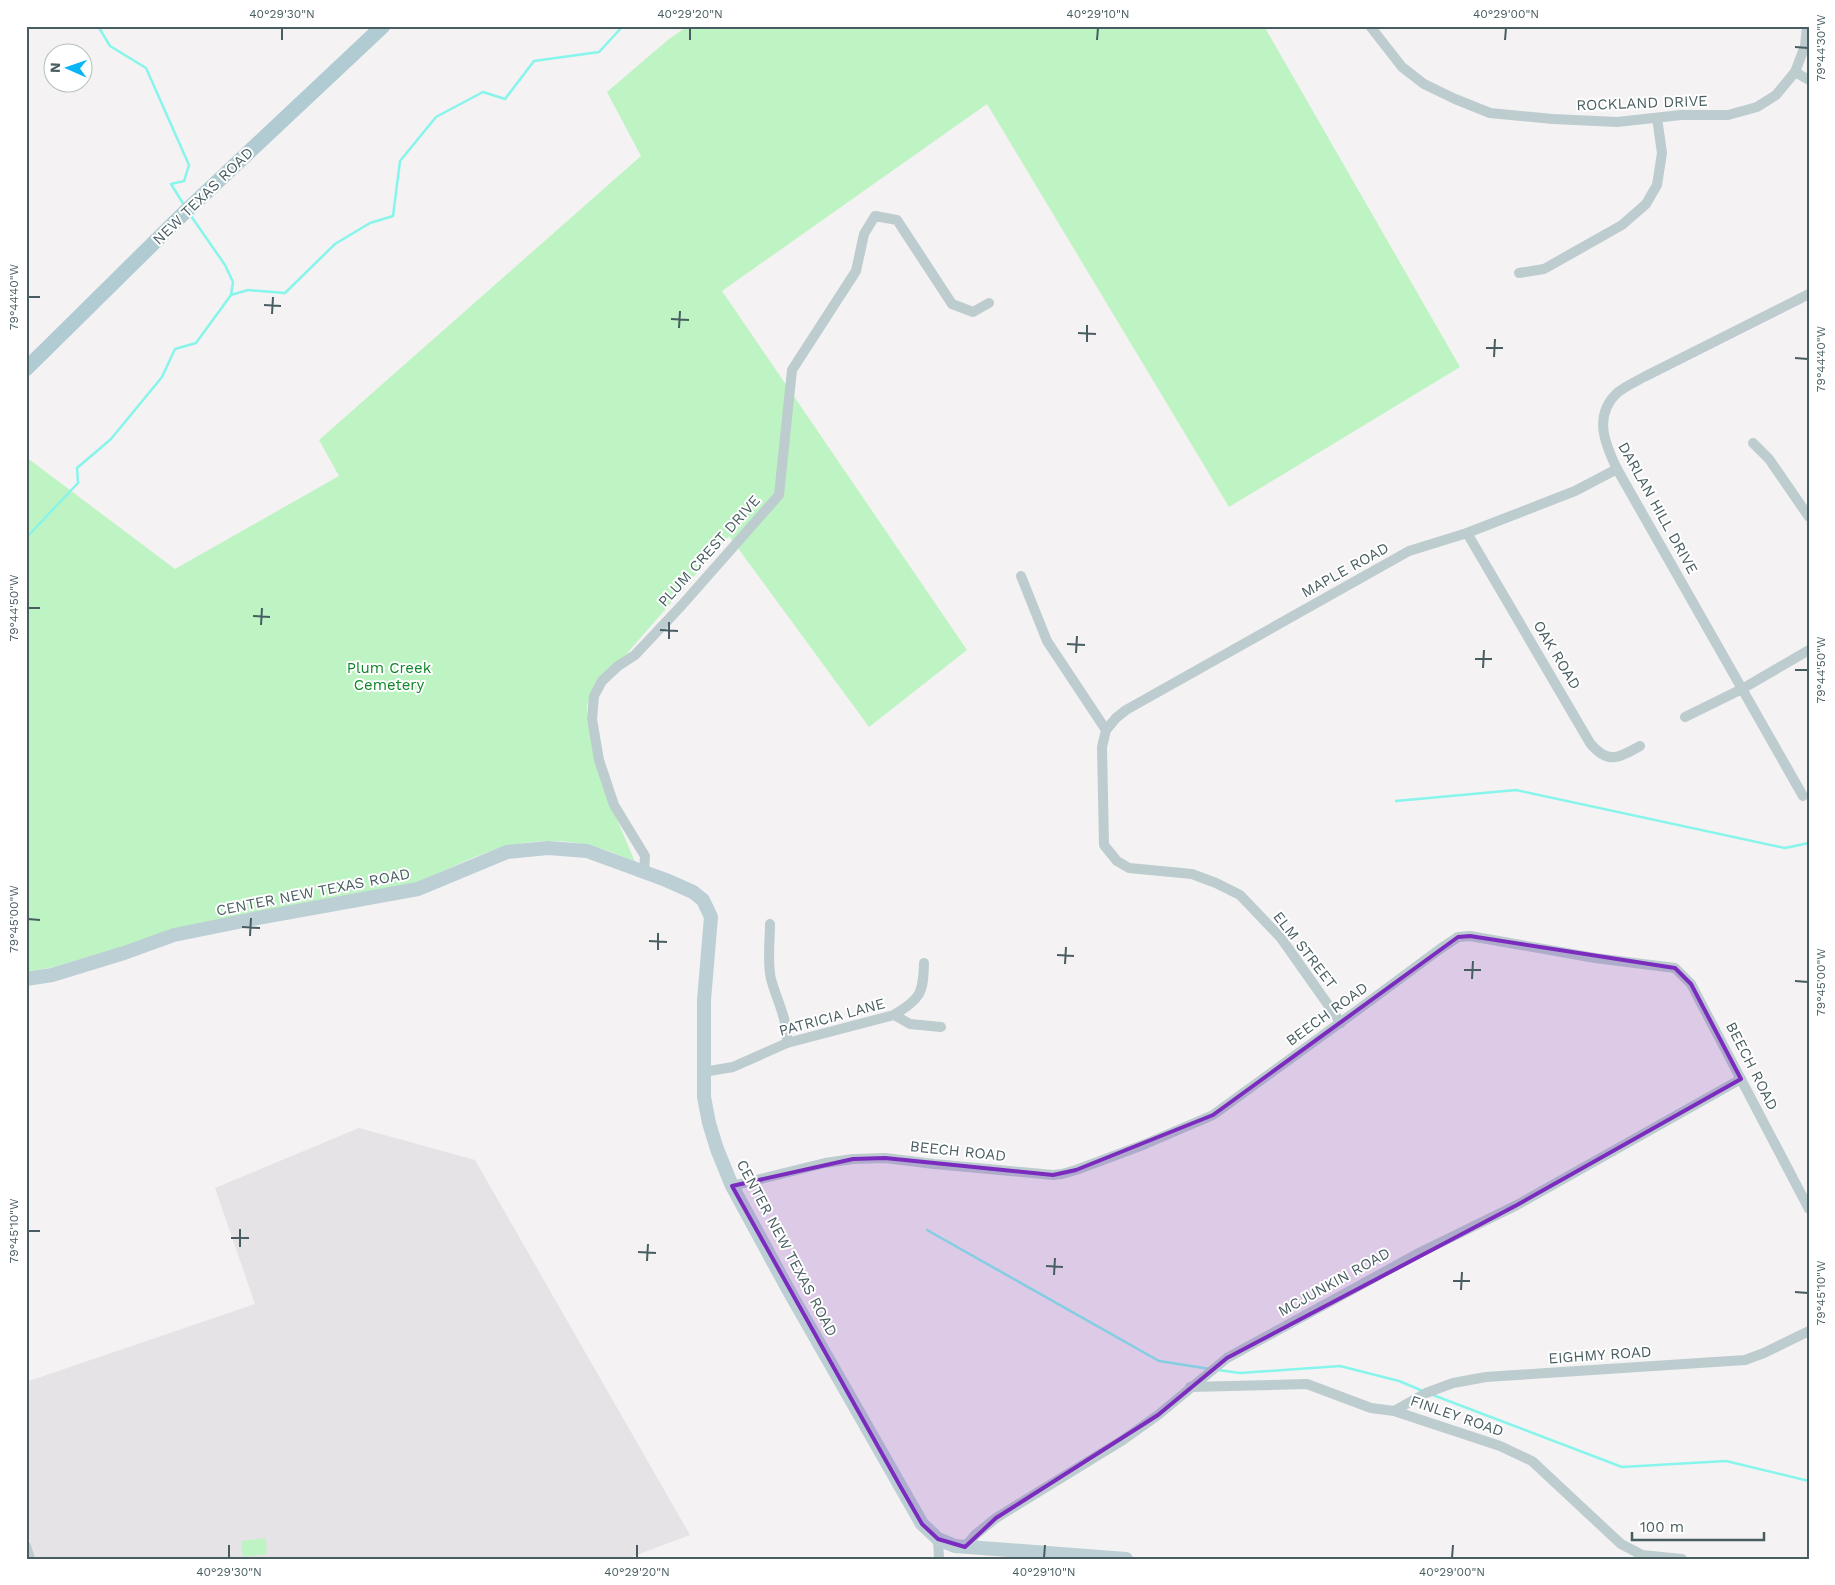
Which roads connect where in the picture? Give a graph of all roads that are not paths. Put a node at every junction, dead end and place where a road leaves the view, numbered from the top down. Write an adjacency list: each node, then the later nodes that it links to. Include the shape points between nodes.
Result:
1 (383, 26): 10 (main road, NEW TEXAS ROAD, via 178,219)
2 (1807, 26): 4 (street, ROCKLAND DRIVE, via 1805,46)
3 (1370, 27): 6 (street, ROCKLAND DRIVE, via 1402,67 1424,84 1490,113 1553,120 1617,122)
4 (1795, 72): 5 (street); 6 (street, ROCKLAND DRIVE, via 1776,94 1757,106 1728,115)
5 (1809, 80)
6 (1657, 118): 7 (street, via 1662,153 1657,185 1646,204 1622,225 1544,269)
7 (1519, 272)
8 (1809, 294): 12 (street, DARLAN HILL DRIVE, via 1618,392 1610,401 1603,425 1603,437)
9 (989, 303): 22 (street, PLUM CREST DRIVE, via 973,312 952,304 897,220 875,216 864,234 856,271 792,370 779,495 635,655 602,681 594,696 592,719 599,760 614,805 645,856)
10 (26, 369)
11 (1753, 443): 13 (street, via 1769,459)
12 (1617, 469): 14 (street, MAPLE ROAD, via 1575,491); 17 (street, DARLAN HILL DRIVE)
13 (1809, 517)
14 (1467, 533): 19 (street, MAPLE ROAD, via 1410,551 1381,566 1126,710); 20 (street, OAK ROAD, via 1590,743 1606,758 1620,756)
15 (1021, 576): 19 (street, via 1047,641)
16 (1809, 650): 17 (street)
17 (1742, 689): 18 (street); 21 (street, DARLAN HILL DRIVE)
18 (1685, 717)
19 (1106, 730): 27 (street, ELM STREET, via 1102,747 1104,846 1117,861 1129,868 1192,874 1240,895 1281,938)
20 (1640, 746)
21 (1803, 796)
22 (644, 872): 25 (street, CENTER NEW TEXAS ROAD, via 587,851 548,848 507,852 418,889 174,935 61,972); 30 (street, CENTER NEW TEXAS ROAD, via 692,892 703,900 711,917 704,1000)
23 (770, 924): 29 (street, via 771,978 788,1029)
24 (924, 963): 26 (street, via 919,996)
25 (26, 979)
26 (894, 1015): 28 (street, PATRICIA LANE, via 910,1024); 29 (street, PATRICIA LANE)
27 (1341, 1023): 31 (street, BEECH ROAD, via 1440,949 1458,937 1470,936 1675,968 1691,984); 32 (street, BEECH ROAD, via 1213,1115 1062,1174 885,1158 853,1159)
28 (941, 1027)
29 (787, 1043): 30 (street, PATRICIA LANE, via 733,1067)
30 (703, 1072): 32 (street, CENTER NEW TEXAS ROAD, via 709,1123)
31 (1741, 1079): 33 (street, BEECH ROAD); 35 (street, MCJUNKIN ROAD, via 1518,1205 1420,1253 1235,1354)
32 (732, 1186): 37 (street, CENTER NEW TEXAS ROAD, via 922,1524)
33 (1809, 1209)
34 (1809, 1331): 36 (street, EIGHMY ROAD, via 1745,1360 1486,1377 1452,1383)
35 (1190, 1387): 36 (street, FINLEY ROAD, via 1308,1384 1371,1408); 39 (street, MCJUNKIN ROAD, via 1123,1440 996,1518 974,1535)
36 (1394, 1410): 43 (street, FINLEY ROAD, via 1532,1460 1622,1544 1642,1555)
37 (938, 1539): 39 (street, CENTER NEW TEXAS ROAD); 41 (street)
38 (26, 1546): 40 (street)
39 (965, 1547): 42 (street, CENTER NEW TEXAS ROAD)
40 (30, 1559)
41 (938, 1559)
42 (1126, 1559)
43 (1682, 1559)

